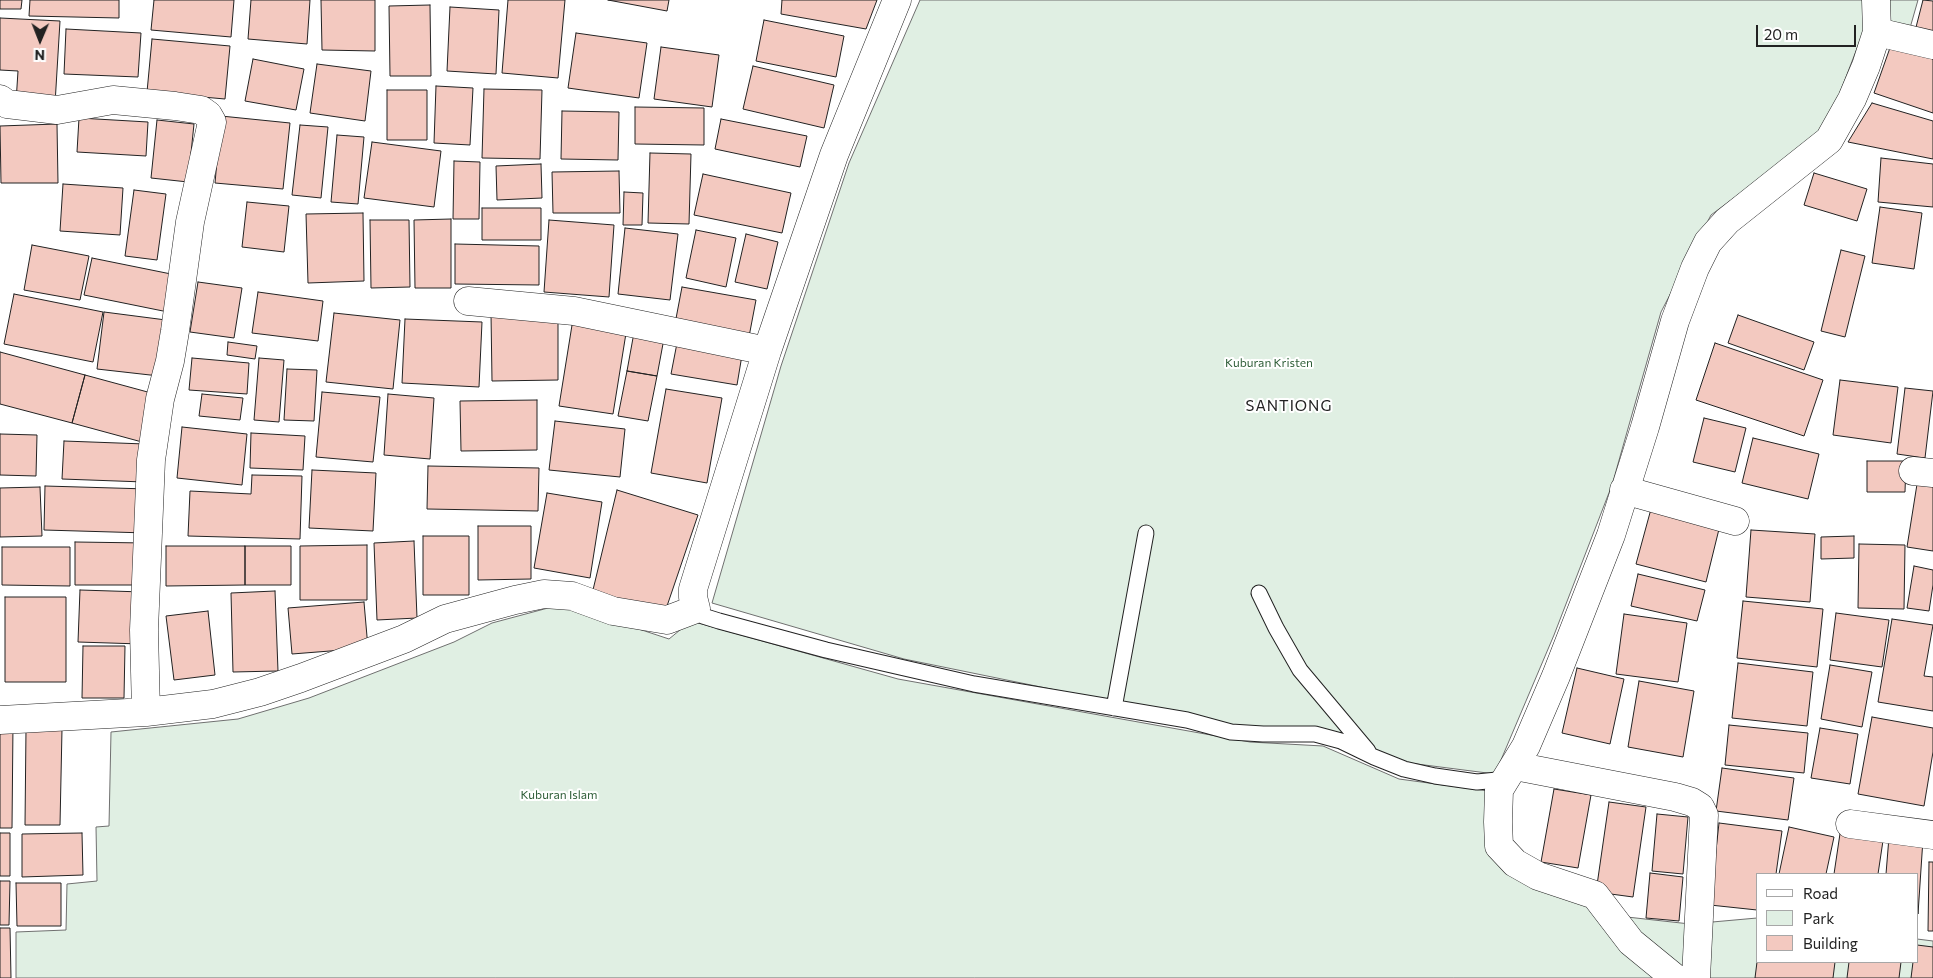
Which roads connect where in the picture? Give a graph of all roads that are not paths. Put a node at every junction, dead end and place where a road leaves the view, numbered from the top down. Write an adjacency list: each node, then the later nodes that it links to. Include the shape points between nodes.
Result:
1 (898, 0): 7 (street, via 834,155)
2 (1876, 0): 3 (street)
3 (1877, 32): 4 (street); 8 (street, via 1852,99 1829,140 1727,221 1708,242 1675,322)
4 (1933, 45)
5 (0, 99): 14 (street, via 7,104 57,110 113,100 175,106 201,110 212,122 190,222 175,331 151,460 144,630)
6 (468, 302): 7 (street, via 574,311)
7 (766, 351): 12 (street, via 693,589)
8 (1624, 490): 9 (street); 17 (street, via 1611,535 1559,668 1526,746)
9 (1735, 521)
10 (1146, 533): 13 (lane)
11 (1259, 593): 16 (lane, via 1300,670)
12 (696, 609): 13 (lane, via 703,616 826,650 974,684); 14 (street, via 666,620 613,611 572,596 544,594 445,619 404,639 260,692 213,704)
13 (1114, 708): 16 (lane, via 1187,720 1231,732 1315,734 1341,741)
14 (146, 712): 15 (street)
15 (0, 720)
16 (1374, 757): 17 (lane, via 1404,770 1476,782 1497,780)
17 (1510, 772): 20 (street, via 1499,790 1499,846 1515,863 1538,876 1596,895 1631,942); 21 (street, via 1675,797 1700,807 1704,814)
18 (1850, 824): 19 (street)
19 (1933, 835)
20 (1675, 978)
21 (1696, 978)

